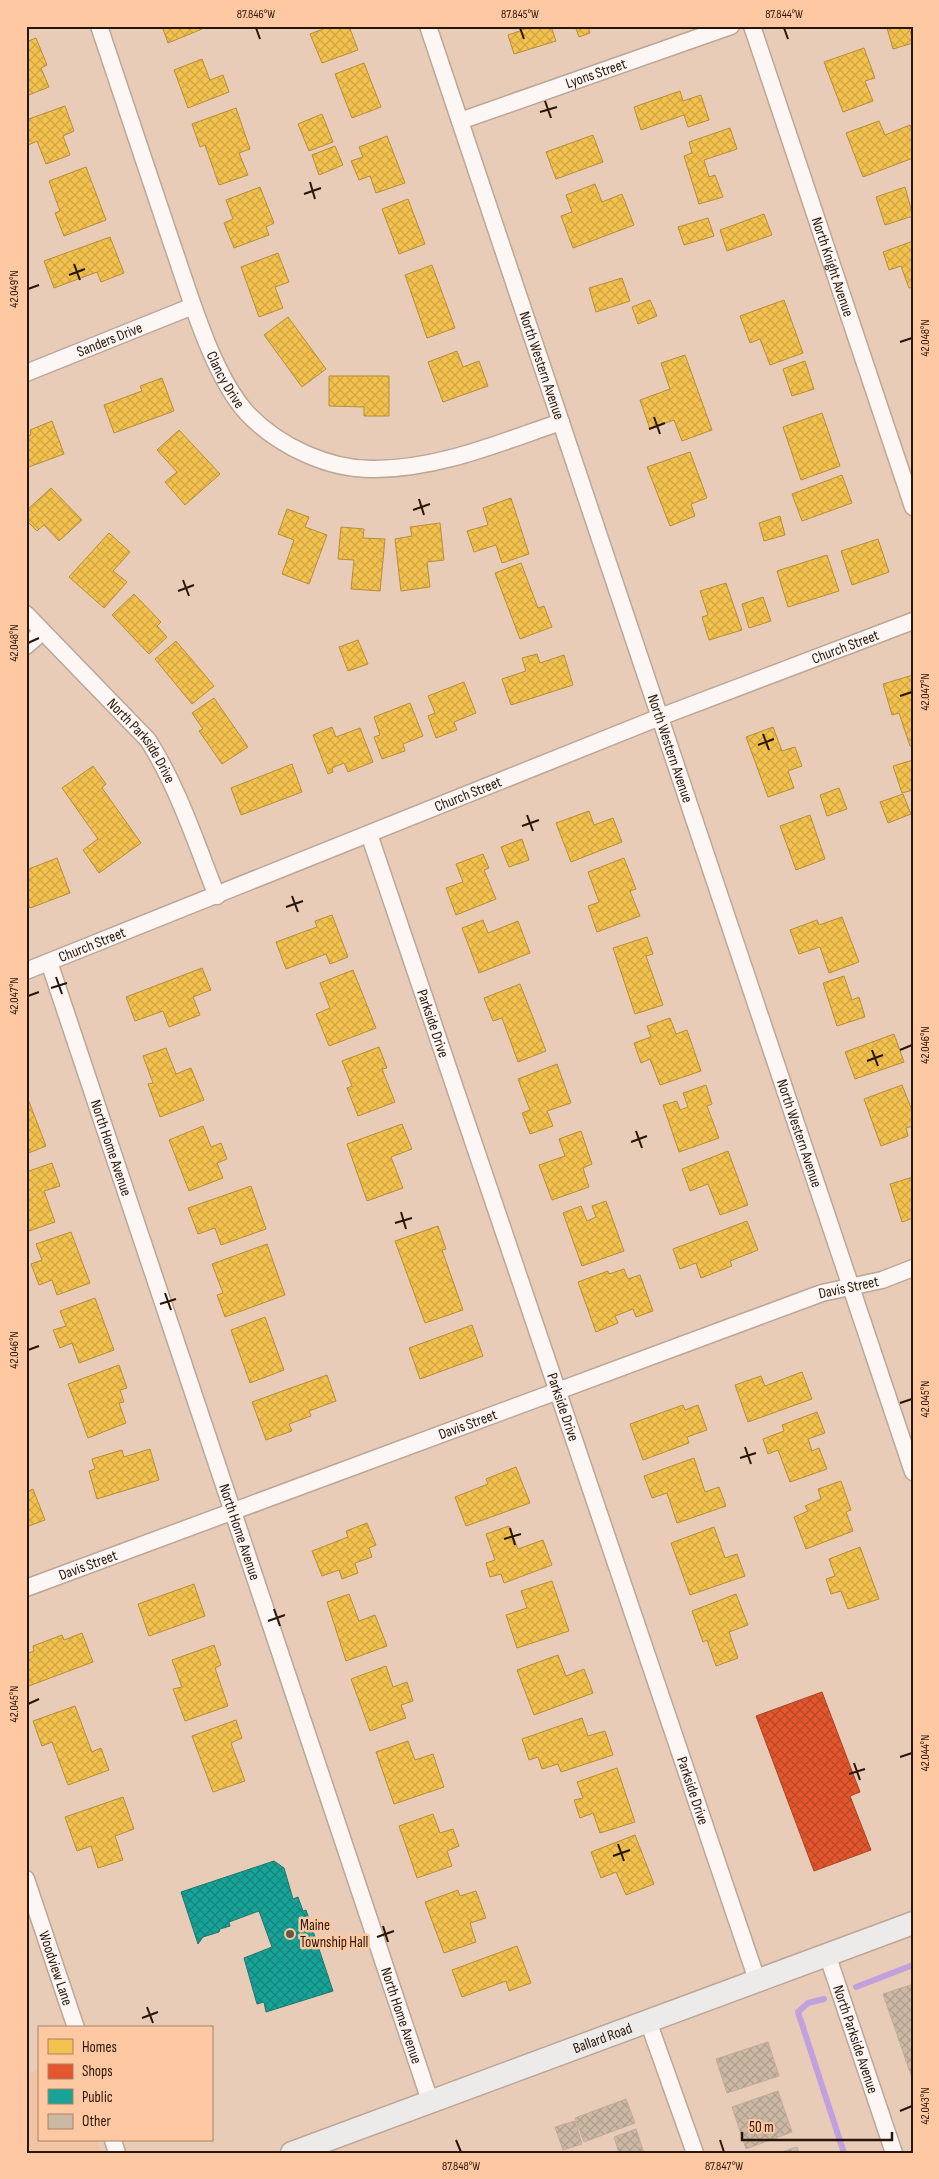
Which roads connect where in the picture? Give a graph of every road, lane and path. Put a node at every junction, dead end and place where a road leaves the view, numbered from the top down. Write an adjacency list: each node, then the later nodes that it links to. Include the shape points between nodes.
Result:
1 (99, 26): 6 (street, Clancy Drive)
2 (428, 26): 5 (street, North Western Avenue)
3 (731, 26): 5 (street, Lyons Street)
4 (752, 26): 9 (street, North Knight Avenue)
5 (460, 121): 8 (street, North Western Avenue)
6 (193, 306): 7 (street, Sanders Drive); 8 (street, Clancy Drive, via 222,376 247,412 273,436 336,465 374,470 411,467 451,458)
7 (26, 373)
8 (561, 422): 14 (street, North Western Avenue)
9 (913, 507)
10 (26, 614): 12 (street, North Parkside Drive)
11 (913, 621): 14 (street, Church Street)
12 (42, 632): 13 (street); 16 (street, North Parkside Drive, via 148,740 188,820)
13 (26, 646)
14 (660, 717): 15 (street, Church Street); 20 (street, North Western Avenue)
15 (368, 834): 16 (street, Church Street); 21 (street, Parkside Drive)
16 (217, 896): 17 (street, Church Street)
17 (49, 962): 18 (street, Church Street); 23 (street, North Home Avenue)
18 (26, 971)
19 (913, 1268): 20 (street, Davis Street, via 882,1280)
20 (850, 1287): 21 (street, Davis Street, via 822,1293); 22 (street, North Western Avenue)
21 (558, 1392): 23 (street, Davis Street); 28 (street, Parkside Drive)
22 (913, 1472)
23 (232, 1512): 24 (street, Davis Street); 31 (street, North Home Avenue)
24 (26, 1588)
25 (26, 1879): 30 (street, Woodview Lane)
26 (913, 1923): 27 (street, Ballard Road)
27 (827, 1954): 28 (street, Ballard Road); 34 (street, North Parkside Avenue)
28 (757, 1980): 29 (street, Ballard Road)
29 (648, 2021): 31 (street, Ballard Road); 33 (street)
30 (75, 2026)
31 (430, 2101): 32 (street, Ballard Road)
32 (292, 2153)
33 (695, 2153)
34 (894, 2153)

